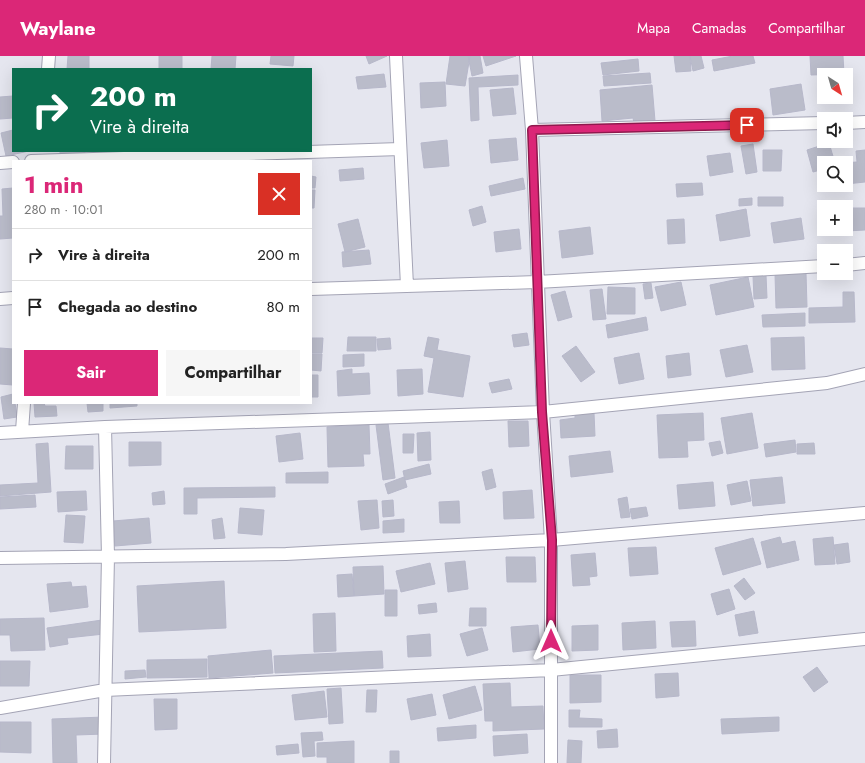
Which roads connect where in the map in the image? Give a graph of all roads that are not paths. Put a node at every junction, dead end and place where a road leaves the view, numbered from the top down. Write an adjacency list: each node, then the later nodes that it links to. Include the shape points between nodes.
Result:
1 (49, 56): 4 (street)
2 (396, 56): 9 (street)
3 (526, 56): 8 (street)
4 (48, 68)
5 (865, 122): 7 (street)
6 (817, 123): 8 (street)
7 (853, 123)
8 (532, 130): 18 (street)
9 (400, 149): 10 (street); 19 (street)
10 (312, 151)
11 (280, 152): 12 (street)
12 (39, 158)
13 (12, 162): 14 (street)
14 (0, 163)
15 (865, 263): 16 (street)
16 (853, 264)
17 (817, 266): 18 (street)
18 (537, 282): 19 (street); 25 (street)
19 (407, 286): 20 (street)
20 (312, 289)
21 (12, 298): 22 (street)
22 (0, 299)
23 (865, 374): 25 (street, via 828,384)
24 (24, 404): 27 (street)
25 (542, 412): 26 (street); 30 (street)
26 (105, 427): 27 (street); 31 (street)
27 (22, 431): 28 (street)
28 (0, 433)
29 (865, 513): 30 (street)
30 (552, 540): 31 (street, via 286,554); 34 (street)
31 (108, 556): 32 (street); 35 (street)
32 (0, 558)
33 (865, 639): 34 (street)
34 (551, 670): 35 (street); 38 (street)
35 (105, 690): 36 (street); 37 (street)
36 (0, 708)
37 (104, 763)
38 (551, 763)

